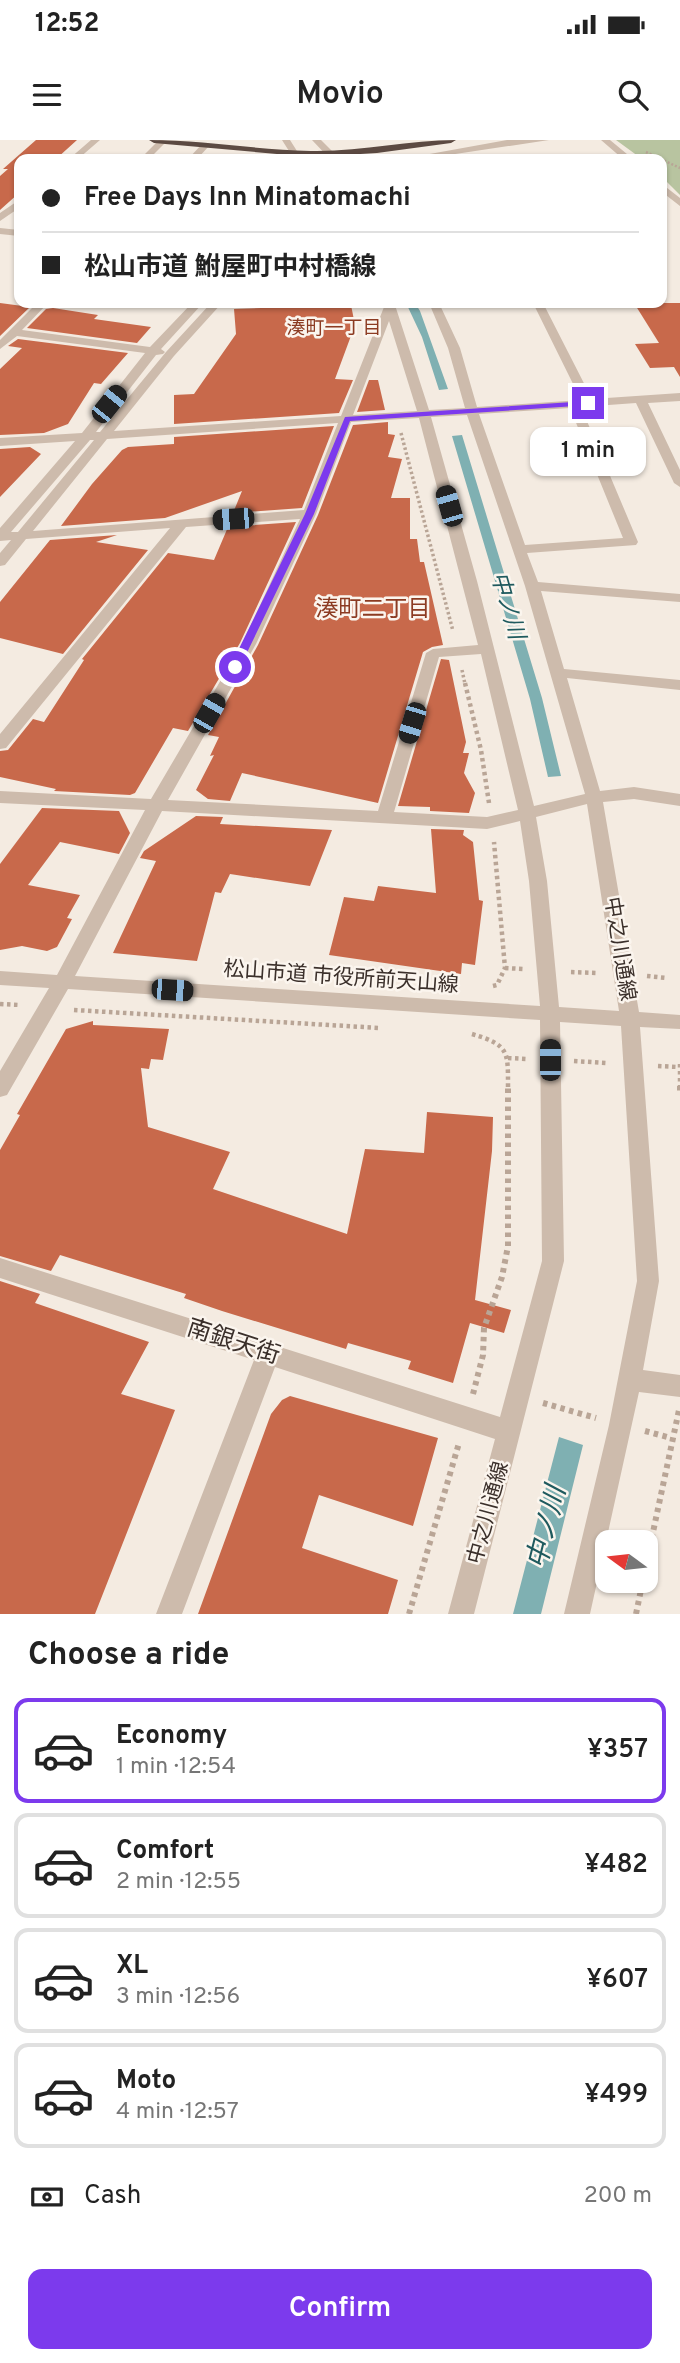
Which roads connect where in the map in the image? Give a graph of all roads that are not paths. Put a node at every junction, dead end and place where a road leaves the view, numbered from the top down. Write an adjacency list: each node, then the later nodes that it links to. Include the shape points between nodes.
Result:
1 (96, 140): 13 (street)
2 (159, 140): 9 (highway); 14 (street)
3 (240, 140): 11 (highway)
4 (383, 140): 10 (highway)
5 (523, 140): 6 (street); 12 (street)
6 (545, 140)
7 (594, 140): 8 (street)
8 (607, 142): 17 (street)
9 (206, 145): 11 (highway); 15 (street)
10 (323, 146): 11 (highway); 12 (highway)
11 (292, 149)
12 (454, 150): 16 (street)
13 (79, 154)
14 (148, 154)
15 (197, 154)
16 (434, 154)
17 (622, 154)
18 (14, 207): 19 (street)
19 (0, 218)
20 (38, 308): 27 (street)
21 (193, 308): 29 (street)
22 (212, 308): 30 (street)
23 (388, 308): 36 (street)
24 (390, 308): 35 (street, 中之川通線)
25 (436, 308): 34 (street, 中之川通線, via 454,348)
26 (540, 308): 33 (street)
27 (14, 332): 28 (street); 29 (street)
28 (1, 343)
29 (153, 351): 30 (street); 37 (street)
30 (170, 354): 38 (street)
31 (680, 397): 32 (street)
32 (640, 399): 33 (street); 40 (street)
33 (581, 403): 34 (street); 45 (street, via 631,542)
34 (472, 411): 35 (street); 45 (street, 中之川通線)
35 (422, 414): 36 (street); 49 (street, 中之川通線)
36 (347, 419): 38 (street); 41 (street)
37 (87, 435): 38 (street); 39 (street); 44 (street)
38 (104, 435): 43 (street)
39 (0, 442)
40 (680, 483)
41 (309, 514): 42 (street); 56 (street, via 248,643)
42 (182, 523): 43 (street); 52 (street)
43 (23, 536): 44 (street); 46 (street)
44 (0, 537)
45 (520, 549): 47 (street, 中之川通線)
46 (0, 562)
47 (532, 586): 48 (street); 50 (street, 中之川通線)
48 (680, 598)
49 (487, 649): 57 (street, 中之川通線); 58 (street, via 433,653)
50 (560, 673): 51 (street); 54 (street, 中之川通線)
51 (680, 685)
52 (0, 744)
53 (0, 797): 56 (street)
54 (594, 797): 55 (street, via 634,793); 57 (street); 62 (street, 中之川通線)
55 (680, 800)
56 (156, 806): 58 (street); 60 (street)
57 (527, 812): 58 (street, via 492,822); 61 (street, 中之川通線)
58 (384, 818)
59 (0, 978): 60 (street, 松山市道 市役所前天山線)
60 (62, 983): 61 (street, 松山市道 市役所前天山線); 64 (street)
61 (550, 1014): 62 (street, 松山市道 市役所前天山線); 69 (street, 中之川通線, via 553,1261)
62 (630, 1018): 63 (street, 松山市道 市役所前天山線); 67 (street, 中之川通線, via 648,1281)
63 (680, 1022)
64 (0, 1089)
65 (0, 1268): 66 (street, 南銀天街)
66 (268, 1354): 69 (street, 南銀天街); 70 (street)
67 (630, 1380): 68 (street); 72 (street, 中之川通線)
68 (680, 1386)
69 (510, 1432): 71 (street, 中之川通線)
70 (169, 1614)
71 (461, 1614)
72 (577, 1614)

